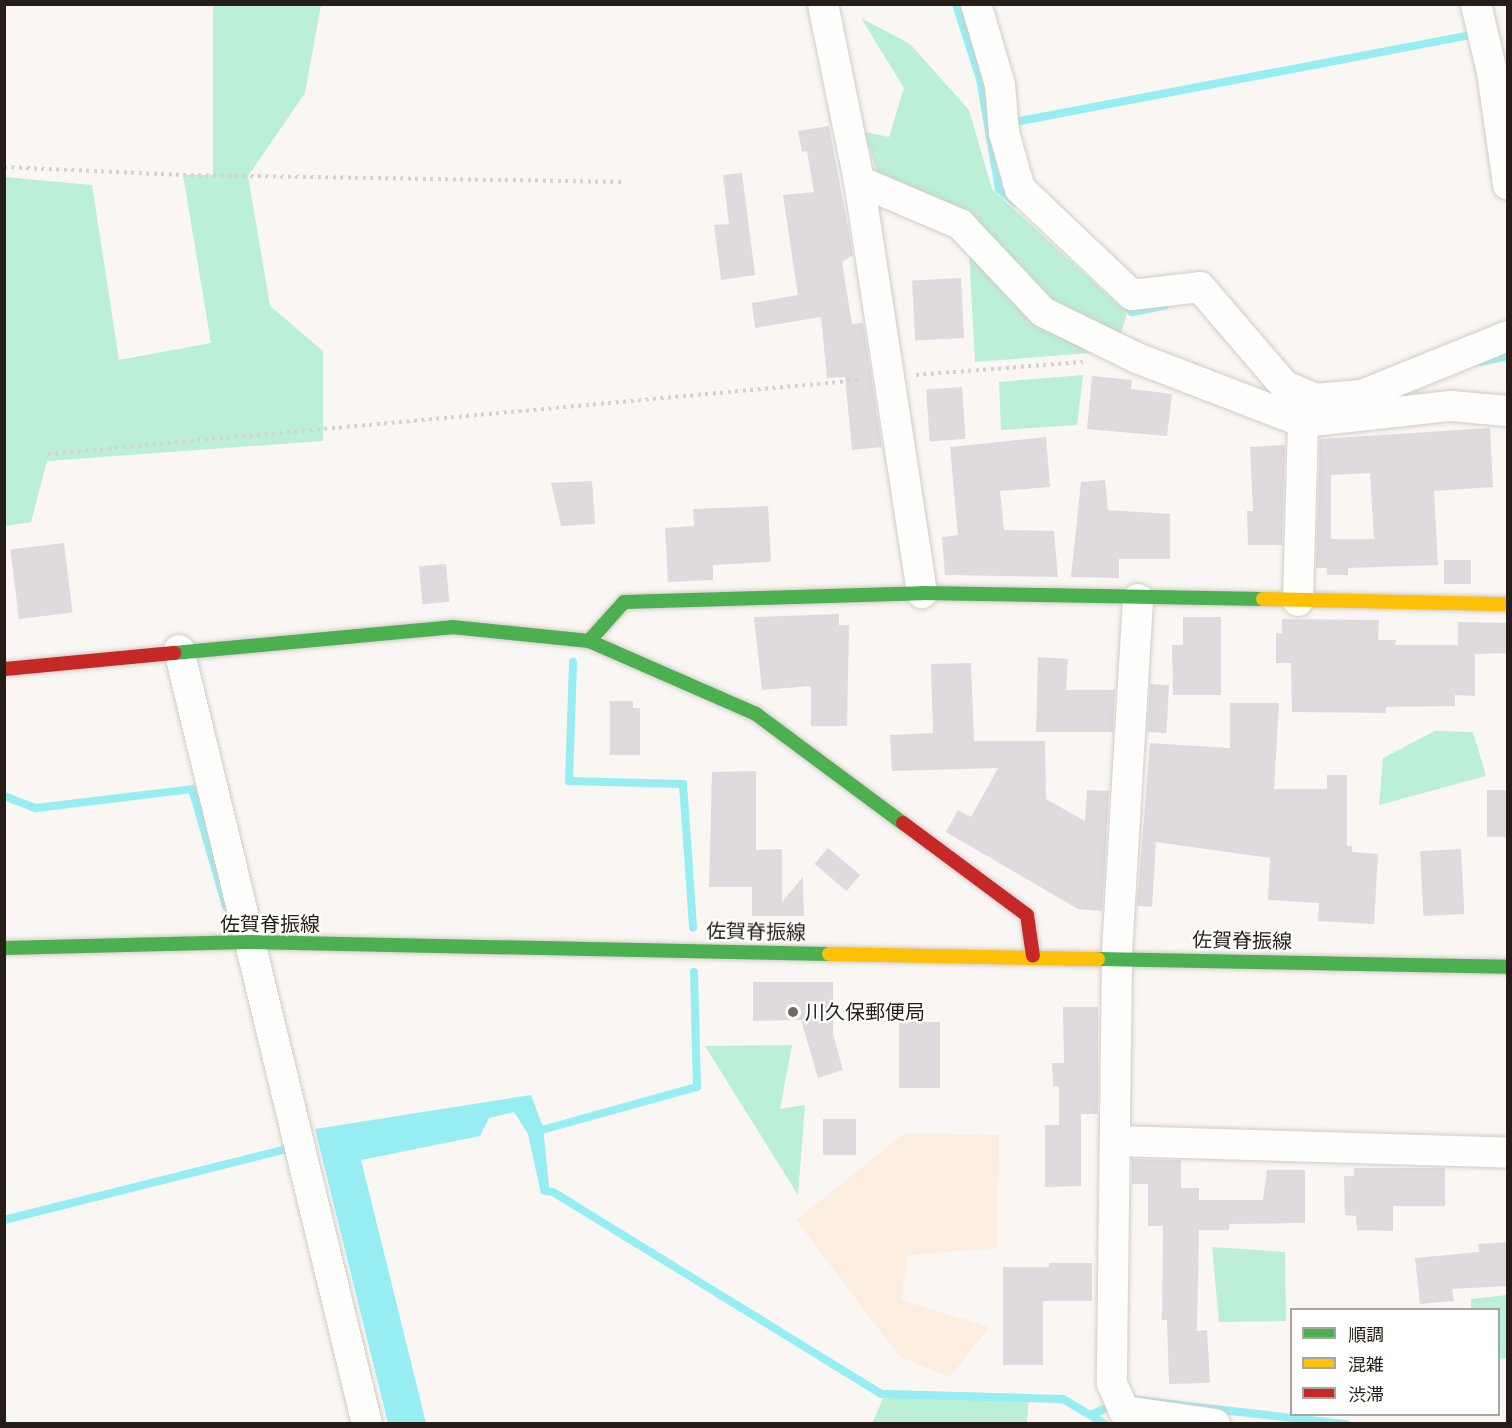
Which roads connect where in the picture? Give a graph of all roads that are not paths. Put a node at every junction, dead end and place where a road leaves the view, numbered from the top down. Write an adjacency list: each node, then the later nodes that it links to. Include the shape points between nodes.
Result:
1 (823, 4): 4 (street)
2 (975, 4): 6 (street, via 1000,85 1004,133 1020,189 1132,295 1200,286 1285,386 1315,399 1362,395)
3 (1476, 4): 5 (street, via 1492,72)
4 (859, 181): 8 (street, via 960,224 1042,312 1137,358); 9 (street)
5 (1508, 185)
6 (1508, 336)
7 (1508, 411): 8 (street, via 1451,406)
8 (1303, 422): 11 (street)
9 (922, 593): 10 (street); 13 (street, via 624,602)
10 (1138, 599): 11 (street); 19 (street)
11 (1298, 601): 12 (street)
12 (1508, 604)
13 (590, 641): 14 (street, via 452,627); 18 (street, via 756,714 1027,915 1031,920)
14 (179, 650): 15 (street); 16 (street)
15 (4, 669)
16 (249, 942): 17 (street, 佐賀脊振線); 18 (street, 佐賀脊振線); 23 (street)
17 (4, 948)
18 (1033, 956): 19 (street, 佐賀脊振線)
19 (1117, 957): 20 (street, 佐賀脊振線); 21 (street)
20 (1508, 967)
21 (1115, 1141): 22 (street); 24 (street, via 1120,1404)
22 (1508, 1153)
23 (367, 1424)
24 (1215, 1424)

